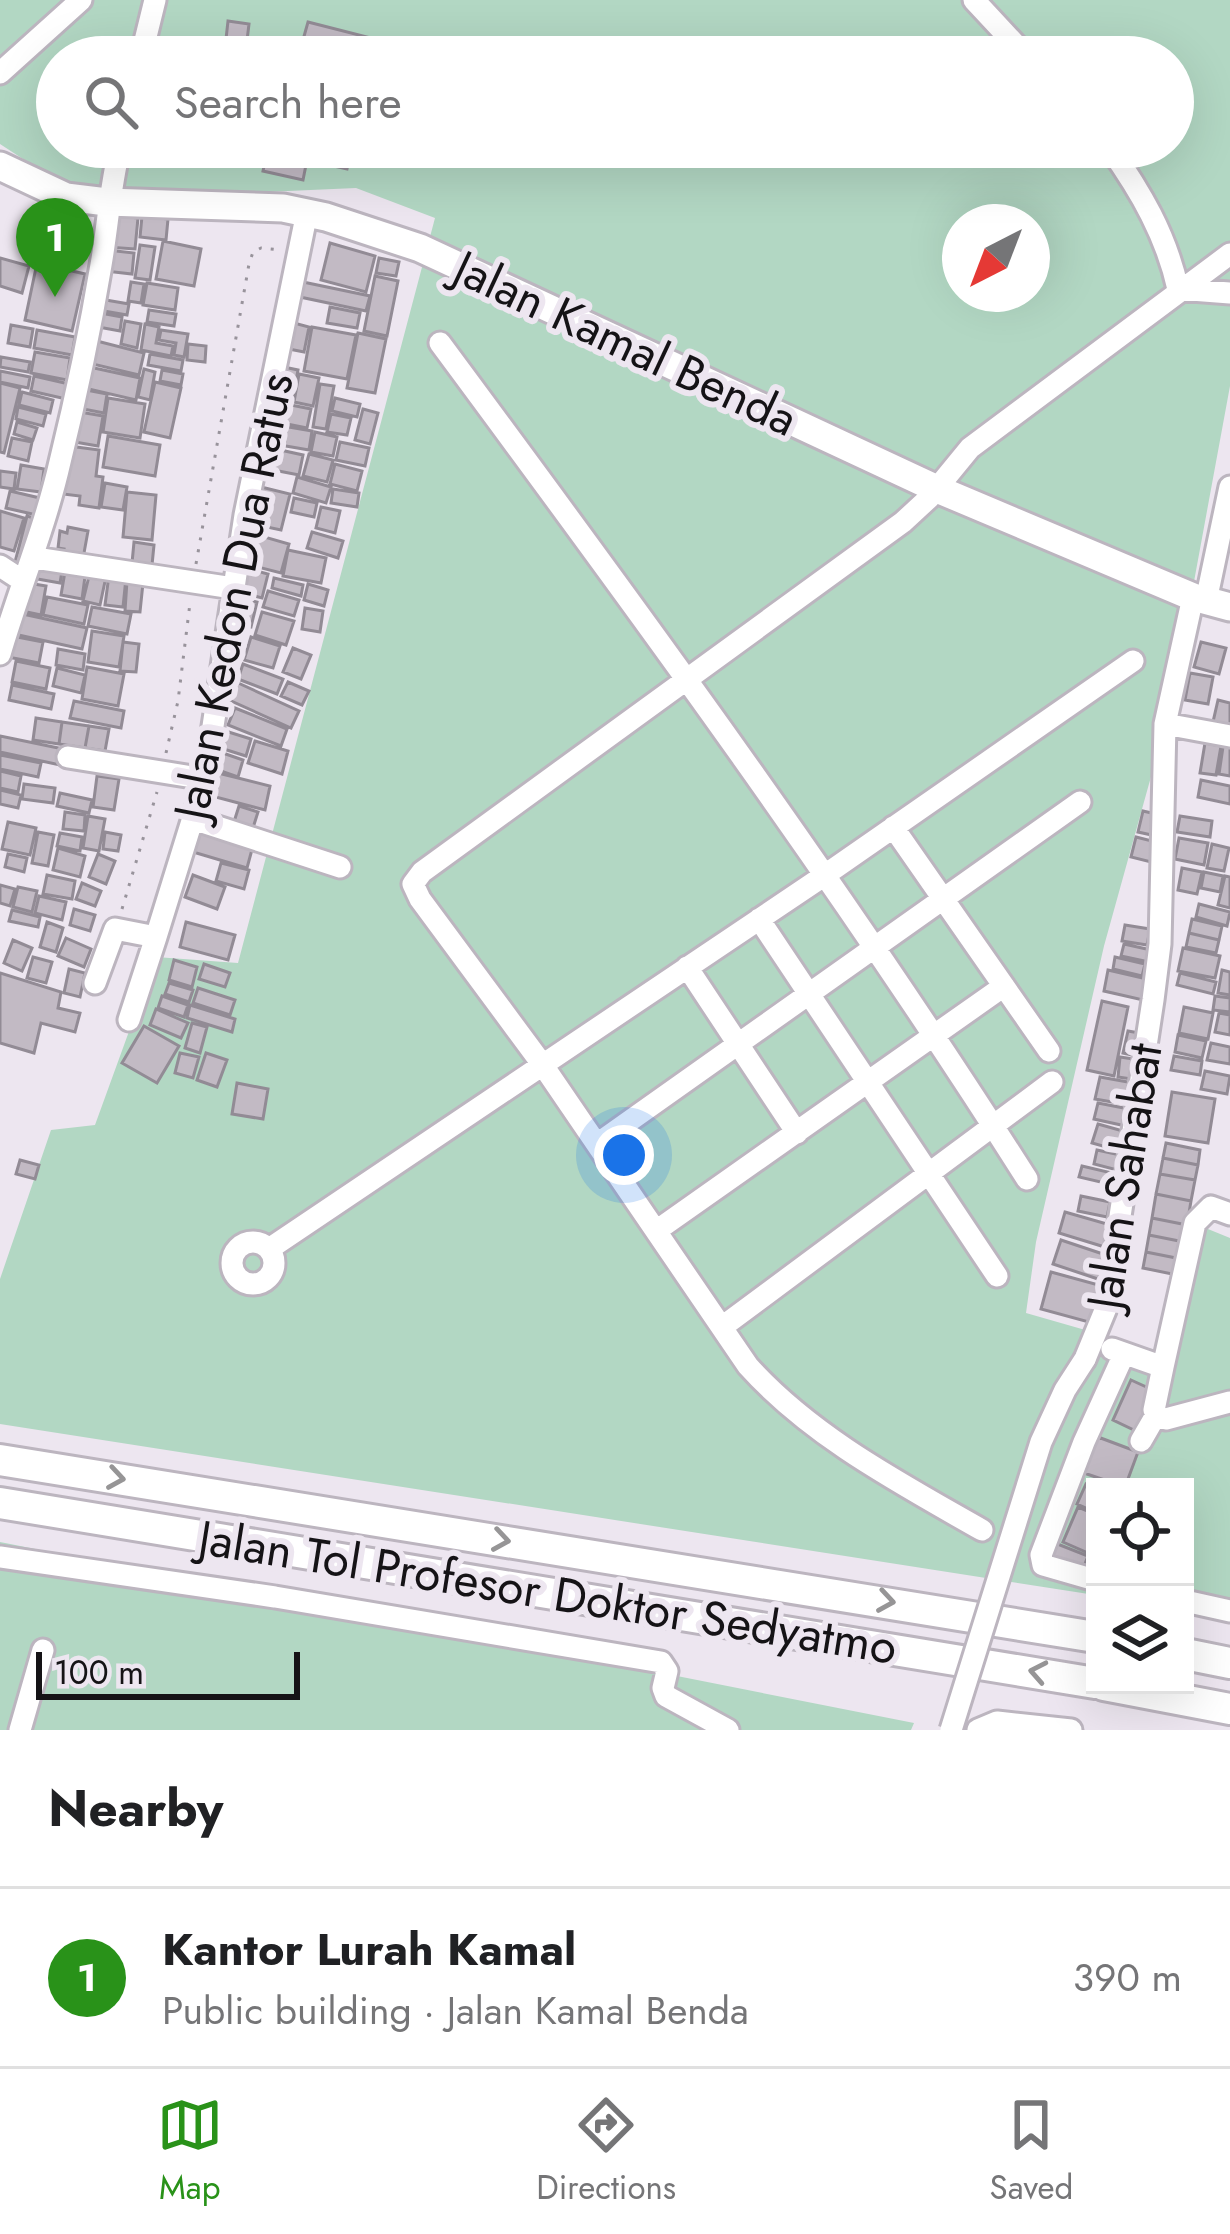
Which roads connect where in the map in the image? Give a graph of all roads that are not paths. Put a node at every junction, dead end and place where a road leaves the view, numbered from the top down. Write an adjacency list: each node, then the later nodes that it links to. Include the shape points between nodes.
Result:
1 (81, 0): 4 (street)
2 (155, 0): 5 (street)
3 (974, 0): 6 (street)
4 (41, 36)
5 (146, 36)
6 (1007, 36)
7 (36, 41): 8 (street)
8 (0, 73)
9 (0, 166): 12 (main road, Jalan Kamal Benda, via 44,190)
10 (114, 168): 12 (street)
11 (1122, 168): 15 (street, via 1169,250)
12 (109, 192): 13 (main road, Jalan Kamal Benda); 20 (street, via 88,334)
13 (307, 212): 18 (main road, Jalan Kamal Benda, via 449,260); 23 (street, Jalan Kedon Dua Ratus)
14 (1230, 254): 15 (street)
15 (1178, 289): 16 (street); 18 (street)
16 (1230, 293)
17 (440, 343): 27 (street)
18 (947, 475): 24 (main road, Jalan Kamal Benda); 27 (street, via 904,522)
19 (1230, 487): 24 (street, Jalan Sahabat)
20 (35, 557): 22 (street); 23 (street)
21 (0, 566): 22 (street)
22 (22, 581): 25 (street)
23 (233, 588): 31 (street, Jalan Kedon Dua Ratus)
24 (1210, 594): 28 (street, Jalan Sahabat)
25 (0, 654)
26 (1133, 661): 34 (street)
27 (689, 680): 36 (street); 49 (street, via 414,879 419,899)
28 (1165, 724): 29 (street); 62 (street, Jalan Sahabat, via 1160,944 1106,1308)
29 (1230, 736)
30 (68, 757): 31 (street)
31 (205, 779): 33 (street, Jalan Kedon Dua Ratus)
32 (1080, 802): 37 (street)
33 (193, 819): 35 (street); 39 (street, Jalan Kedon Dua Ratus)
34 (893, 827): 36 (street); 37 (street)
35 (340, 867)
36 (825, 875): 38 (street); 40 (street)
37 (944, 898): 40 (street); 43 (street)
38 (758, 919): 41 (street); 44 (street)
39 (156, 937): 42 (street, via 115,929); 45 (street, Jalan Kedon Dua Ratus)
40 (874, 947): 44 (street); 46 (street)
41 (687, 967): 47 (street); 49 (street)
42 (94, 983)
43 (1004, 986): 46 (street); 48 (street)
44 (808, 993): 47 (street); 51 (street)
45 (129, 1020)
46 (934, 1037): 51 (street); 52 (street)
47 (737, 1043): 53 (street); 54 (street)
48 (1049, 1051)
49 (542, 1064): 54 (street); 59 (street)
50 (1052, 1082): 52 (street)
51 (868, 1083): 53 (street); 55 (street)
52 (993, 1126): 55 (street); 56 (street)
53 (797, 1133): 58 (street)
54 (597, 1144): 58 (street)
55 (929, 1175): 60 (street); 61 (street)
56 (1027, 1179)
57 (1230, 1214): 64 (street, via 1211,1207 1195,1223)
58 (656, 1231): 61 (street)
59 (269, 1249)
60 (997, 1276)
61 (722, 1327): 70 (street, via 781,1402)
62 (1090, 1350): 63 (street); 84 (street, Jalan Sahabat, bridge, via 1042,1442)
63 (1124, 1354): 64 (street); 72 (street, via 1041,1555 1050,1569)
64 (1163, 1367): 66 (street)
65 (1230, 1402): 66 (street)
66 (1156, 1415): 67 (street)
67 (1142, 1441)
68 (0, 1460): 75 (highway, Jalan Tol Profesor Doktor Sedyatmo, one-way to 75)
69 (0, 1503): 79 (highway, Jalan Tol Profesor Doktor Sedyatmo, one-way to 69)
70 (982, 1530)
71 (0, 1557): 83 (street, via 661,1663 666,1696)
72 (1086, 1578)
73 (1194, 1603): 74 (street)
74 (1230, 1611)
75 (1086, 1636)
76 (44, 1650): 82 (street)
77 (1194, 1656): 78 (highway)
78 (1230, 1663)
79 (1086, 1682)
80 (1151, 1694): 81 (highway, Jalan Tol Profesor Doktor Sedyatmo)
81 (1230, 1709)
82 (20, 1730)
83 (728, 1730)
84 (951, 1730)
85 (979, 1730): 86 (street, via 998,1722)
86 (1071, 1730)

